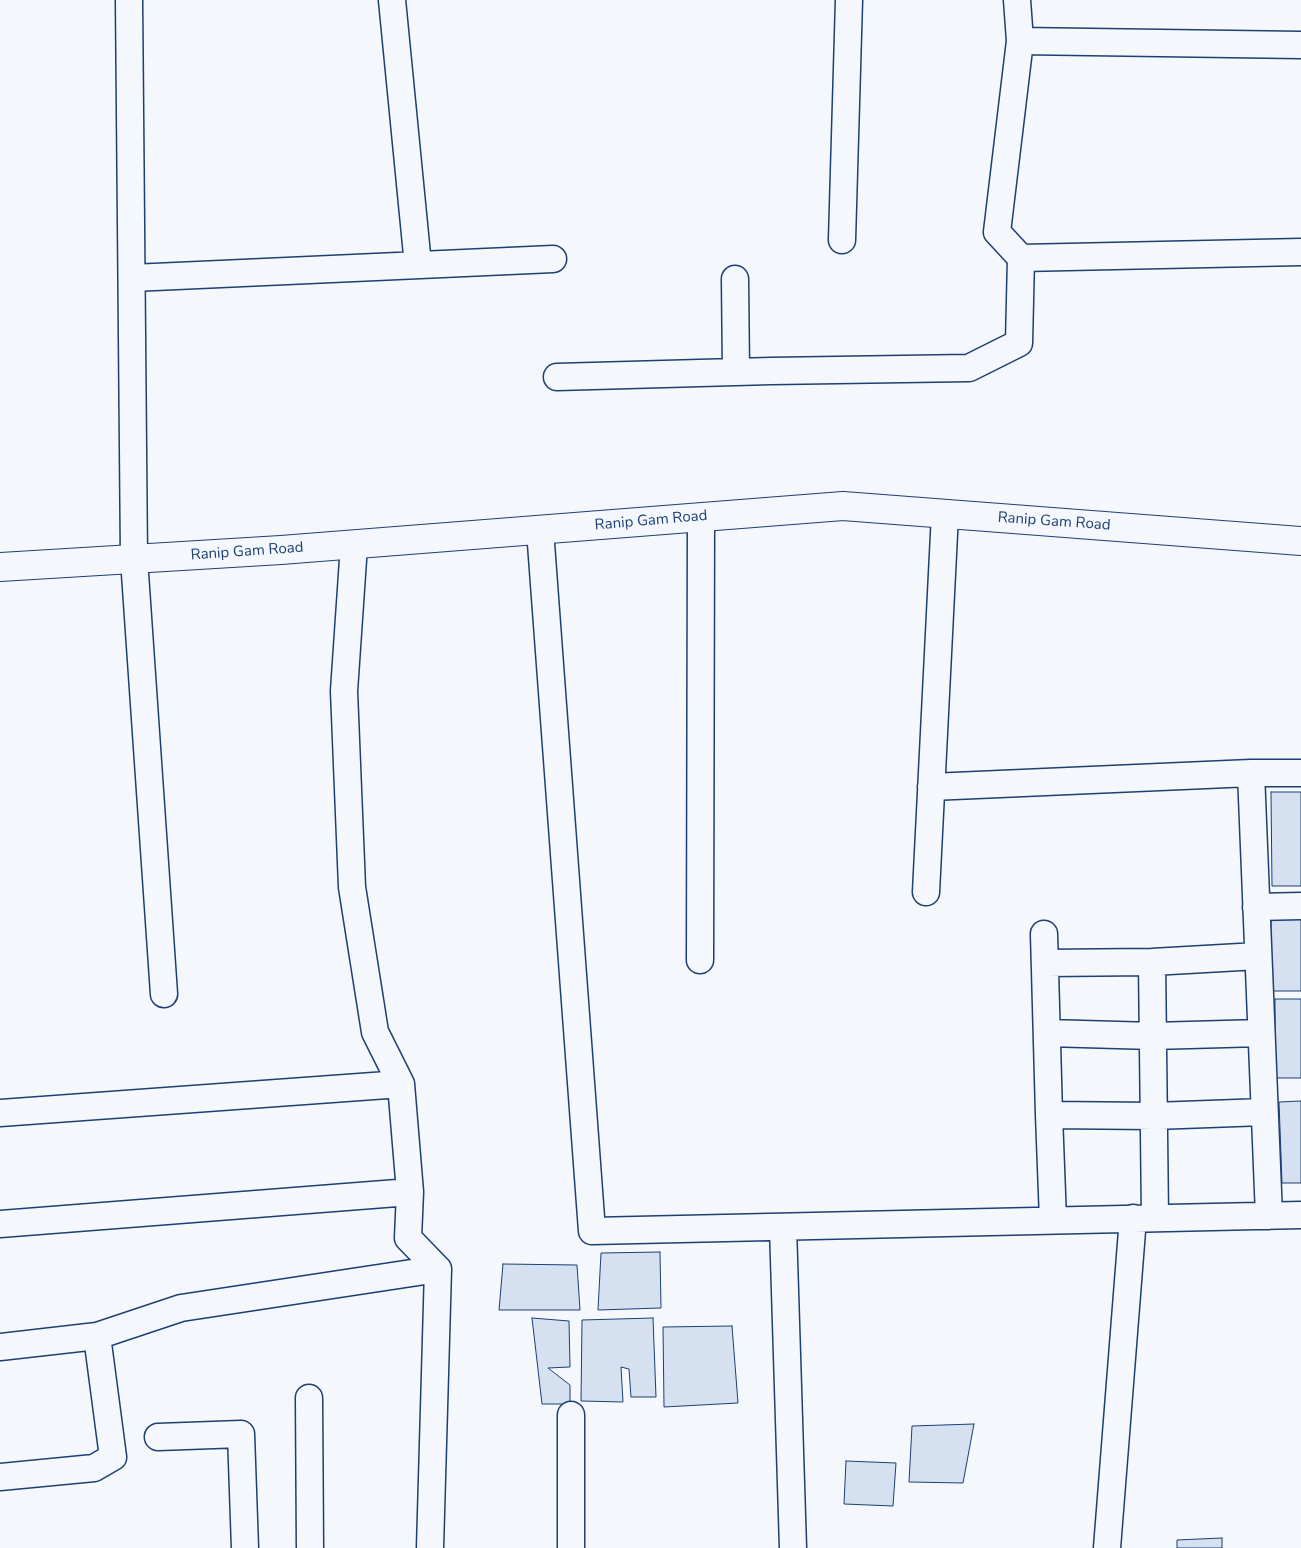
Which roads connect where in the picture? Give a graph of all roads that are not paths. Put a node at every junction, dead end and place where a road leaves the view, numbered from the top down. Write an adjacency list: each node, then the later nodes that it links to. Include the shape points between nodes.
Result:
1 (129, 0): 12 (street)
2 (392, 0): 11 (street)
3 (849, 0): 7 (street)
4 (1017, 0): 5 (street)
5 (1020, 42): 6 (street); 9 (street, via 997,232)
6 (1301, 45)
7 (842, 240)
8 (1301, 252): 9 (street)
9 (1021, 258): 14 (street, via 1019,343 969,368)
10 (553, 259): 11 (street)
11 (418, 265): 12 (street)
12 (132, 278): 21 (street)
13 (735, 279): 14 (street)
14 (736, 372): 15 (street)
15 (557, 378)
16 (944, 514): 17 (street, Ranip Gam Road, via 843,506); 19 (street, Ranip Gam Road); 25 (street)
17 (701, 517): 18 (street, Ranip Gam Road); 31 (street)
18 (540, 530): 20 (street, Ranip Gam Road); 49 (street, via 592,1231)
19 (1301, 540)
20 (354, 545): 21 (street, Ranip Gam Road); 38 (street, via 344,691 352,887 375,1032)
21 (134, 560): 22 (street, Ranip Gam Road); 34 (street)
22 (0, 567)
23 (1251, 773): 24 (street); 25 (street); 28 (street)
24 (1301, 773)
25 (931, 787): 26 (street)
26 (926, 892)
27 (1301, 906): 28 (street)
28 (1256, 907): 30 (street)
29 (1044, 934): 33 (street)
30 (1258, 956): 32 (street); 35 (street)
31 (700, 960)
32 (1152, 962): 33 (street); 37 (street)
33 (1045, 963): 36 (street)
34 (164, 994)
35 (1261, 1032): 37 (street); 39 (street)
36 (1046, 1033): 37 (street); 41 (street)
37 (1153, 1036): 42 (street)
38 (402, 1084): 40 (street); 43 (street)
39 (1264, 1112): 42 (street); 45 (street)
40 (0, 1113)
41 (1048, 1115): 42 (street); 47 (street)
42 (1154, 1116): 46 (street)
43 (410, 1192): 48 (street); 50 (street, via 408,1238)
44 (1301, 1215): 45 (street)
45 (1268, 1216): 46 (street)
46 (1144, 1218): 47 (street); 62 (street)
47 (1053, 1220): 49 (street)
48 (0, 1224)
49 (783, 1227): 61 (street)
50 (438, 1270): 51 (street, via 181,1308); 59 (street)
51 (97, 1336): 52 (street); 56 (street, via 113,1457 94,1468)
52 (0, 1347)
53 (309, 1398): 58 (street)
54 (571, 1415): 60 (street)
55 (158, 1437): 57 (street, via 241,1434)
56 (0, 1477)
57 (245, 1548)
58 (310, 1548)
59 (430, 1548)
60 (571, 1548)
61 (792, 1548)
62 (1107, 1548)

